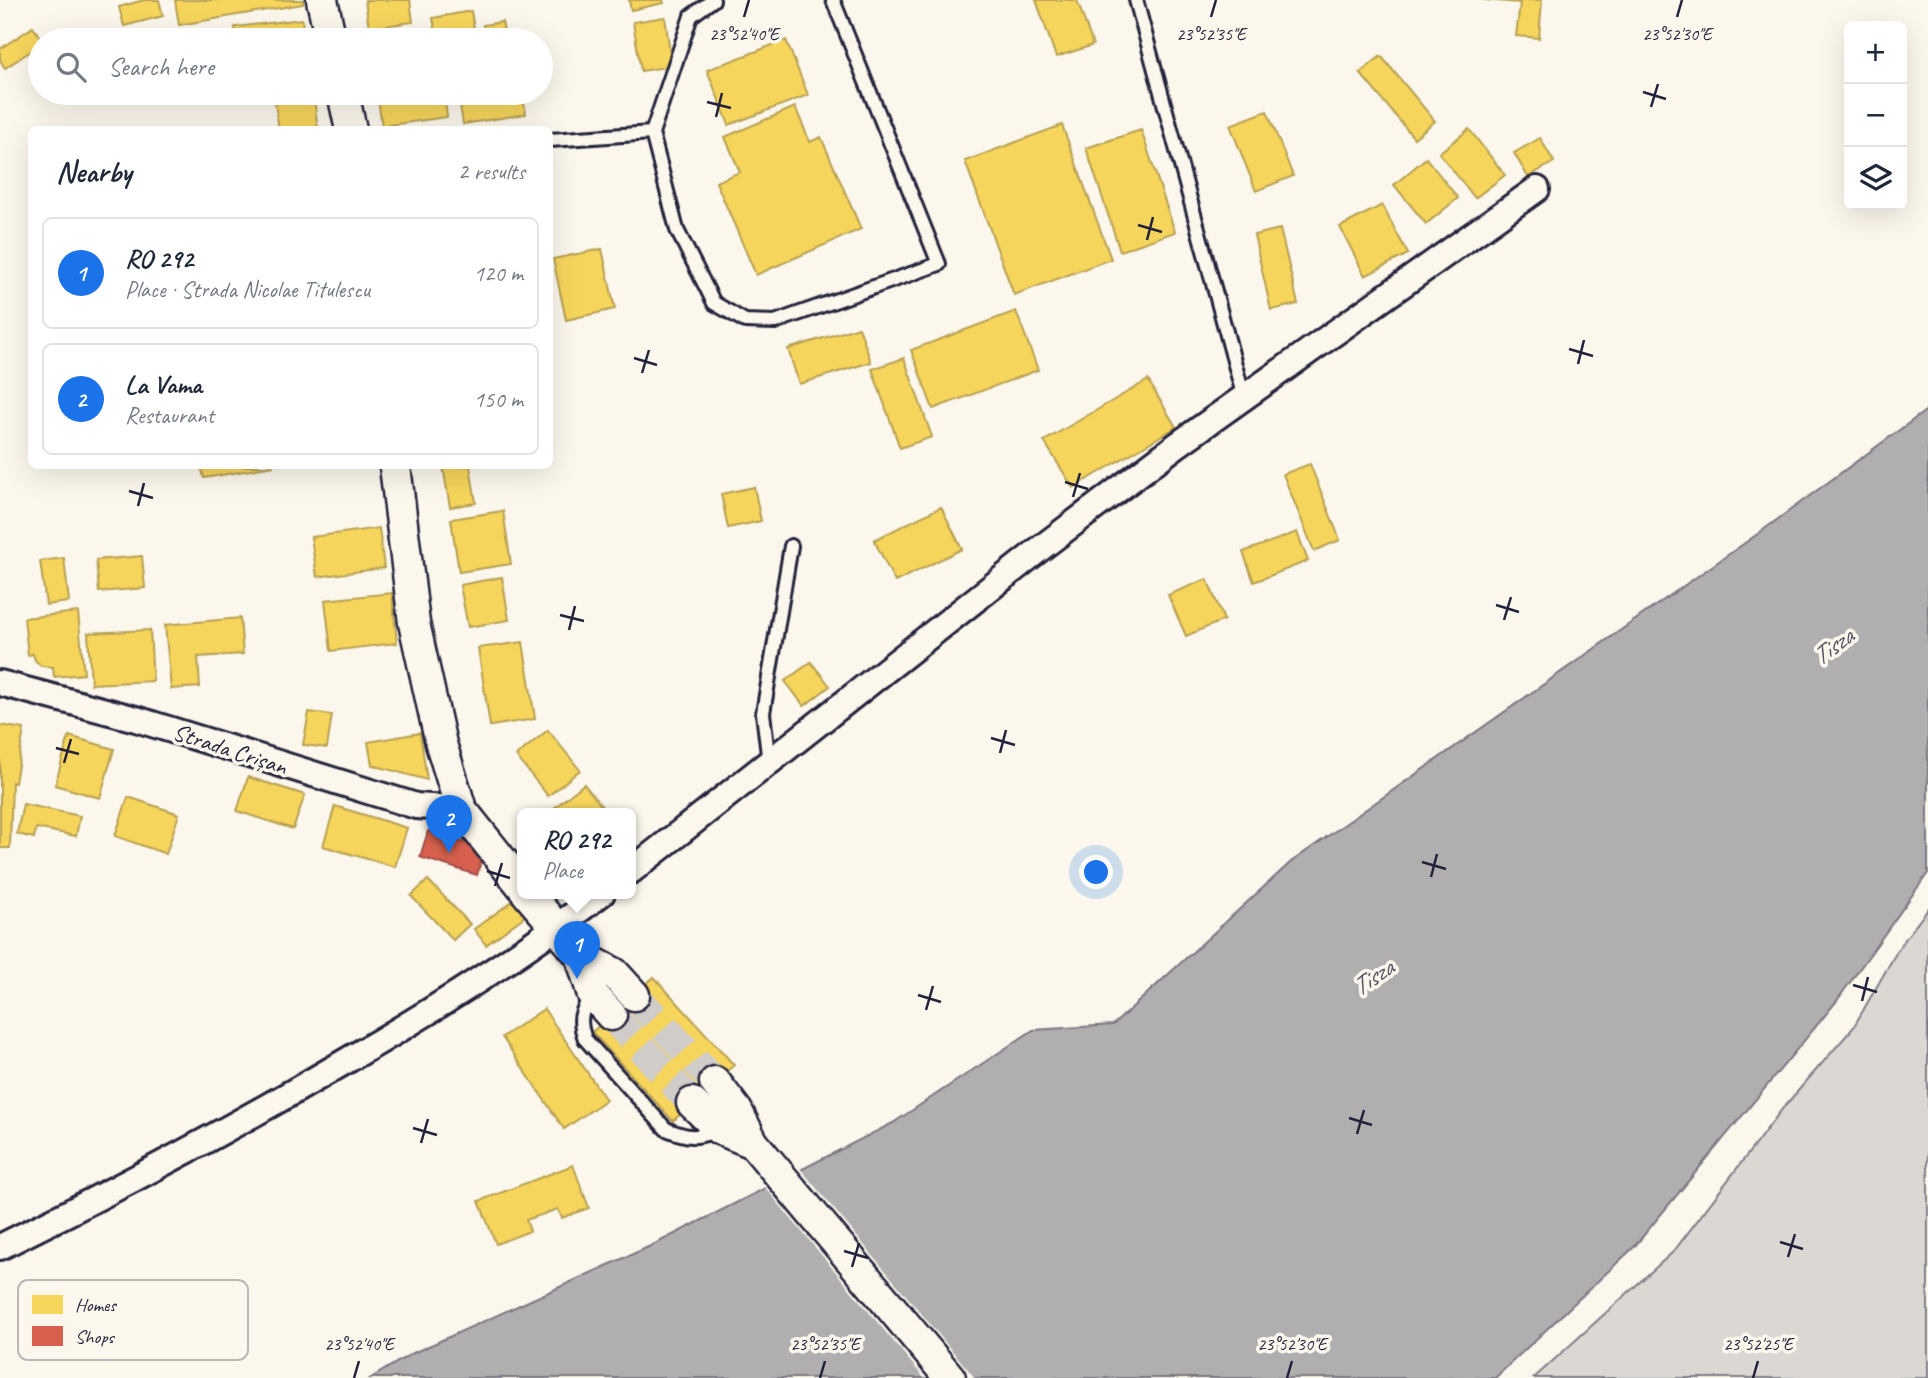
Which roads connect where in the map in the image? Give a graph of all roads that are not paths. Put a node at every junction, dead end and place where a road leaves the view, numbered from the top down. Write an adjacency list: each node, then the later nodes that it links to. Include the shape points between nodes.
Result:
1 (322, 0): 5 (street)
2 (713, 0): 8 (lane, via 691,16)
3 (833, 0): 8 (lane, via 939,264 775,321 745,321 714,303 677,230)
4 (1136, 0): 11 (lane)
5 (328, 28)
6 (346, 105): 7 (street)
7 (350, 126)
8 (652, 133): 9 (lane)
9 (553, 140)
10 (1537, 189): 11 (street)
11 (1244, 398): 15 (street, via 1041,548)
12 (395, 469): 16 (street, via 414,623)
13 (791, 546): 15 (lane, via 763,713)
14 (0, 683): 16 (street, Strada Crișan, via 136,719 416,806)
15 (769, 764): 17 (street)
16 (461, 809): 18 (street)
17 (636, 866)
18 (517, 879)
19 (532, 899): 21 (street)
20 (594, 899): 21 (street)
21 (556, 929): 22 (street); 29 (street, via 399,1030 242,1122)
22 (581, 956): 23 (street, via 614,972); 24 (street)
23 (634, 995)
24 (602, 1005): 27 (lane, via 582,1009 579,1024 585,1039 666,1129 683,1136 702,1136)
25 (715, 1082): 28 (street)
26 (692, 1103): 27 (street)
27 (719, 1129): 28 (street)
28 (753, 1143): 30 (street)
29 (0, 1247)
30 (950, 1378)

